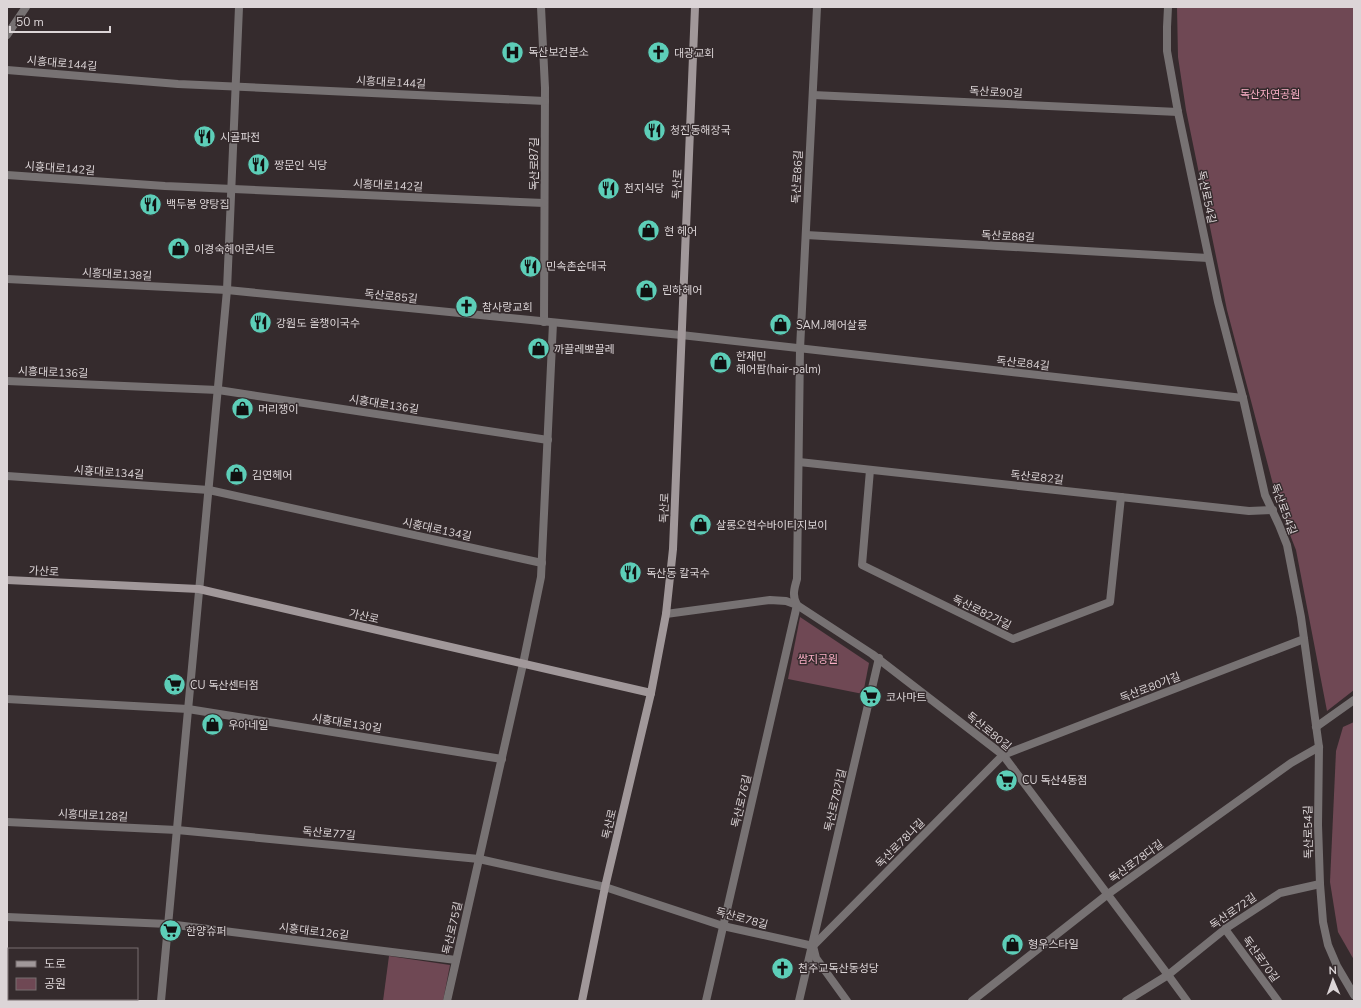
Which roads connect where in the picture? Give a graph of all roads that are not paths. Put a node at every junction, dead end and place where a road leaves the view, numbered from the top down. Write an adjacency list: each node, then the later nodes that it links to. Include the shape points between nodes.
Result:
1 (26, 7): 7 (street)
2 (239, 7): 9 (street)
3 (541, 7): 11 (street, 독산로87길)
4 (695, 7): 22 (main road, 독산로)
5 (817, 7): 10 (street, 독산로86길)
6 (1168, 7): 12 (street, 독산로54길, via 1167,51)
7 (7, 35)
8 (7, 70): 9 (street, 시흥대로144길, via 178,84)
9 (236, 86): 11 (street, 시흥대로144길); 14 (street)
10 (812, 95): 12 (street, 독산로90길); 16 (street, 독산로86길)
11 (545, 101): 15 (street, 독산로87길)
12 (1178, 112): 17 (street, 독산로54길)
13 (7, 175): 14 (street, 시흥대로142길)
14 (231, 189): 15 (street, 시흥대로142길); 19 (street)
15 (544, 203): 20 (street, 독산로87길)
16 (806, 235): 17 (street, 독산로88길); 23 (street, 독산로86길)
17 (1208, 258): 26 (street, 독산로54길)
18 (7, 279): 19 (street, 시흥대로138길)
19 (227, 290): 20 (street, 독산로85길); 25 (street)
20 (544, 322): 21 (street, 독산로85길)
21 (554, 323): 22 (street, 독산로85길); 27 (street)
22 (681, 335): 23 (street, 독산로84길); 38 (main road, 독산로, via 673,549)
23 (800, 349): 26 (street, 독산로84길); 28 (street)
24 (7, 381): 25 (street, 시흥대로136길)
25 (218, 390): 27 (street, 시흥대로136길); 31 (street)
26 (1243, 398): 33 (street, 독산로54길, via 1265,495)
27 (548, 440): 34 (street)
28 (798, 462): 29 (street, 독산로82길); 37 (street, via 797,579 793,593)
29 (870, 470): 32 (street, 독산로82길); 32 (street, 독산로82가길, via 862,565 1013,639 1110,602)
30 (7, 476): 31 (street, 시흥대로134길)
31 (209, 490): 34 (street, 시흥대로134길); 36 (street)
32 (1120, 497): 33 (street, 독산로82길, via 1249,511)
33 (1272, 510): 39 (street, 독산로54길, via 1286,545)
34 (542, 563): 41 (street)
35 (7, 580): 36 (main road, 가산로)
36 (199, 589): 41 (main road, 가산로); 45 (street)
37 (797, 605): 38 (street, 독산로80길, via 770,600); 40 (street, 독산로80길); 58 (street, 독산로76길)
38 (666, 614): 42 (main road, 독산로)
39 (1304, 639): 46 (street, 독산로54길); 48 (street, 독산로80가길)
40 (879, 658): 48 (street, 독산로80길); 60 (street, 독산로78가길)
41 (523, 664): 42 (main road, 가산로); 49 (street)
42 (652, 693): 54 (main road, 독산로)
43 (7, 699): 45 (street, 시흥대로130길)
44 (1354, 700): 46 (street)
45 (188, 709): 49 (street, 시흥대로130길); 51 (street)
46 (1316, 727): 47 (street, 독산로54길)
47 (1319, 747): 53 (street, 독산로54길); 55 (street, 독산로78다길, via 1291,763)
48 (1003, 755): 55 (street, 독산로80길); 60 (street, 독산로78나길)
49 (502, 759): 52 (street)
50 (7, 822): 51 (street, 시흥대로128길)
51 (177, 830): 52 (street, 독산로77길); 57 (street)
52 (480, 859): 54 (street, 독산로77길); 61 (street, 독산로75길)
53 (1320, 884): 59 (street, 독산로72길, via 1280,893); 63 (street, 독산로54길, via 1322,922 1328,945)
54 (605, 887): 58 (street, 독산로78길); 66 (main road, 독산로)
55 (1108, 894): 62 (street, 독산로80길); 70 (street, 독산로78다길)
56 (7, 917): 57 (street, 시흥대로126길)
57 (168, 924): 61 (street, 시흥대로126길); 64 (street)
58 (723, 926): 60 (street, 독산로78길); 67 (street, 독산로76길)
59 (1225, 929): 62 (street, 독산로72길); 73 (street, 독산로70길)
60 (813, 946): 68 (street, 독산로78가길); 69 (street, via 816,958)
61 (456, 960): 65 (street, 독산로75길)
62 (1168, 975): 71 (street, 독산로72길); 72 (street)
63 (1354, 995)
64 (161, 1001)
65 (447, 1001)
66 (582, 1001)
67 (706, 1001)
68 (799, 1001)
69 (847, 1001)
70 (972, 1001)
71 (1126, 1001)
72 (1186, 1001)
73 (1278, 1001)

